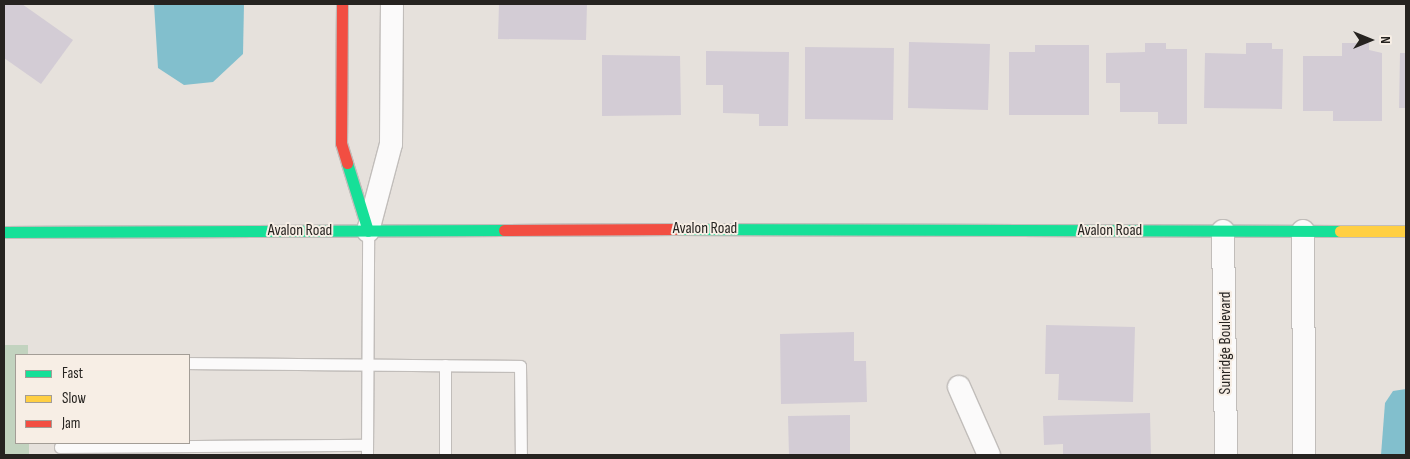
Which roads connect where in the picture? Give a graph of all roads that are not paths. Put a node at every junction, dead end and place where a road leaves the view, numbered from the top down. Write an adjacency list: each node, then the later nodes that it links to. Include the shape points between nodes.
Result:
1 (342, 4): 3 (main road, via 342,143)
2 (392, 4): 3 (street, via 391,144)
3 (368, 231): 4 (main road, Avalon Road); 7 (main road, Avalon Road); 9 (lane)
4 (1223, 231): 5 (main road, Avalon Road); 17 (street, Sunridge Boulevard)
5 (1303, 231): 6 (main road, Avalon Road); 18 (street)
6 (1406, 231)
7 (4, 232)
8 (190, 363): 9 (lane)
9 (368, 364): 10 (lane); 13 (lane)
10 (444, 365): 14 (lane); 15 (lane, via 520,366)
11 (960, 386): 16 (street)
12 (60, 447): 13 (lane)
13 (367, 450)
14 (445, 455)
15 (521, 455)
16 (989, 455)
17 (1226, 455)
18 (1304, 455)

